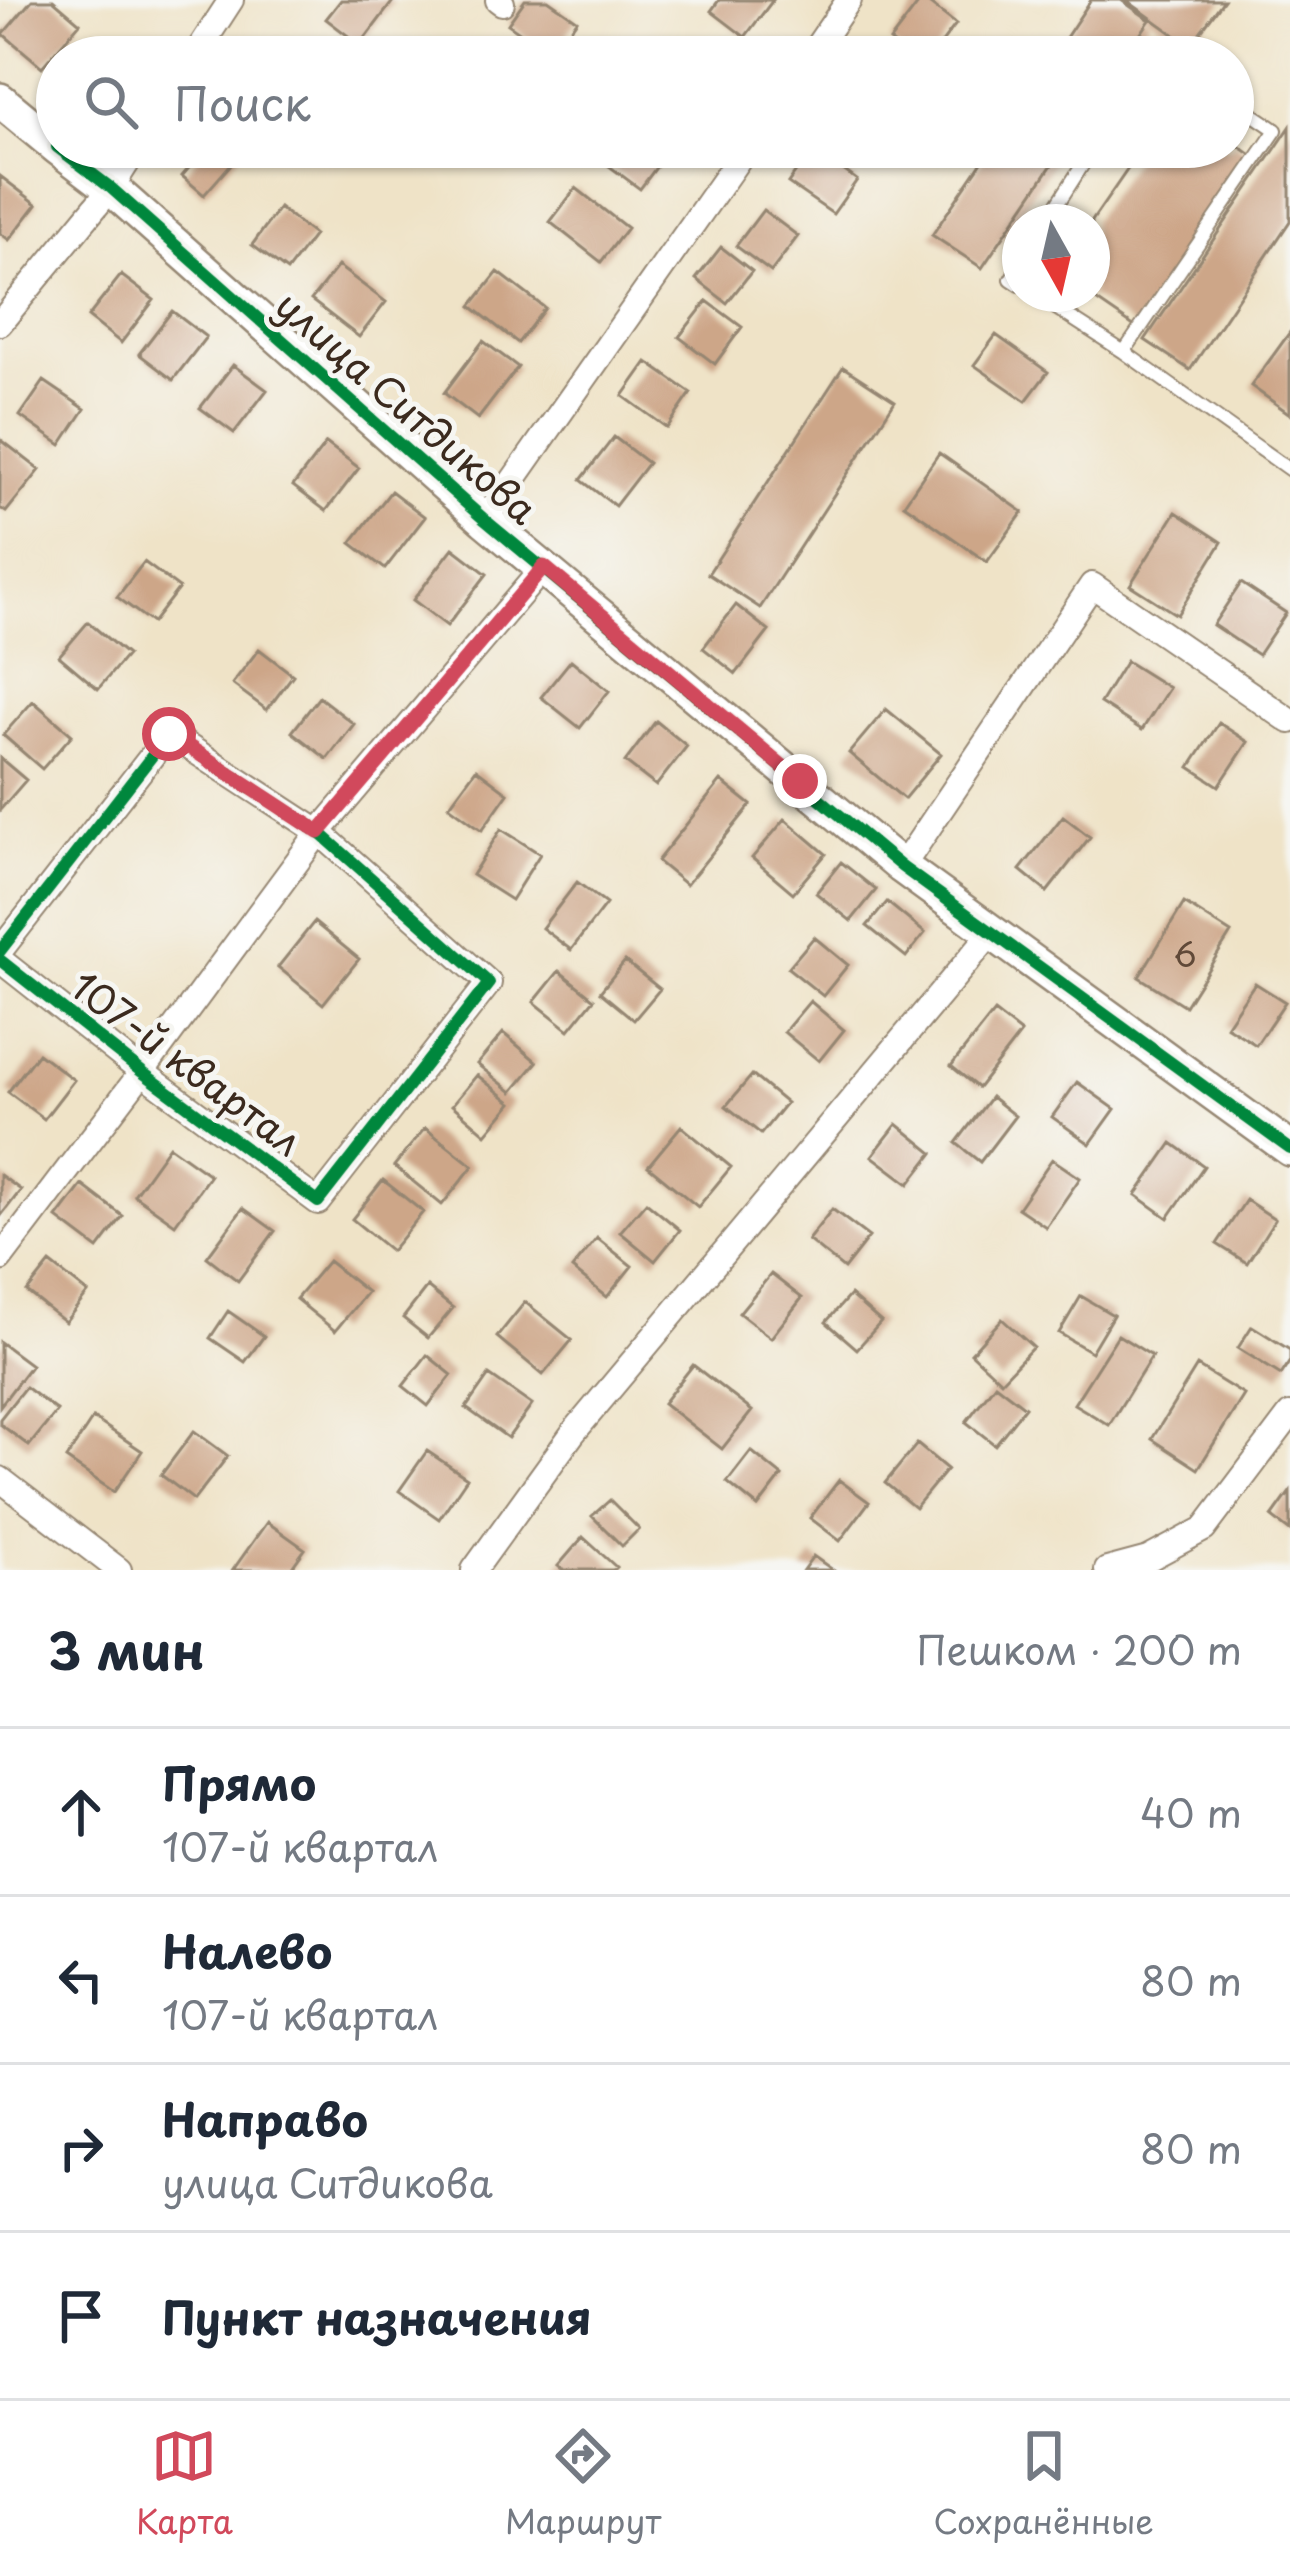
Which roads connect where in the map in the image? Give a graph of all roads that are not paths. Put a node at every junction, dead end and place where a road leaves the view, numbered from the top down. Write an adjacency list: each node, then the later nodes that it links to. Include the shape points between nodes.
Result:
1 (231, 0): 3 (street)
2 (850, 0): 4 (street)
3 (208, 36)
4 (825, 36)
5 (0, 100): 7 (street, улица Ситдикова)
6 (1254, 115): 8 (lane, via 1276,130)
7 (36, 130)
8 (1254, 162)
9 (85, 168): 14 (street, улица Ситдикова)
10 (124, 168): 14 (street)
11 (731, 168): 20 (street)
12 (1081, 168): 15 (lane)
13 (1250, 168): 18 (lane)
14 (111, 188): 17 (street); 20 (street, улица Ситдикова)
15 (1058, 204)
16 (1062, 312): 18 (lane)
17 (0, 323)
18 (1124, 352): 19 (lane)
19 (1290, 470)
20 (485, 520): 21 (street, улица Ситдикова)
21 (544, 567): 23 (street, 107-й квартал); 24 (street, улица Ситдикова)
22 (1290, 722): 24 (street, via 1092,585)
23 (319, 832): 26 (street, 107-й квартал, via 169,734); 28 (street, 107-й квартал); 28 (street, 107-й квартал, via 489,983 318,1202)
24 (902, 866): 25 (street, улица Ситдикова)
25 (992, 932): 29 (street, улица Ситдикова); 34 (street, via 573,1432)
26 (0, 951)
27 (0, 960): 28 (street, 107-й квартал)
28 (142, 1072): 30 (street, 107-й квартал)
29 (1290, 1149)
30 (0, 1259)
31 (1290, 1415): 35 (street, via 1204,1529)
32 (0, 1479): 33 (street)
33 (118, 1570)
34 (474, 1570)
35 (1107, 1570)

